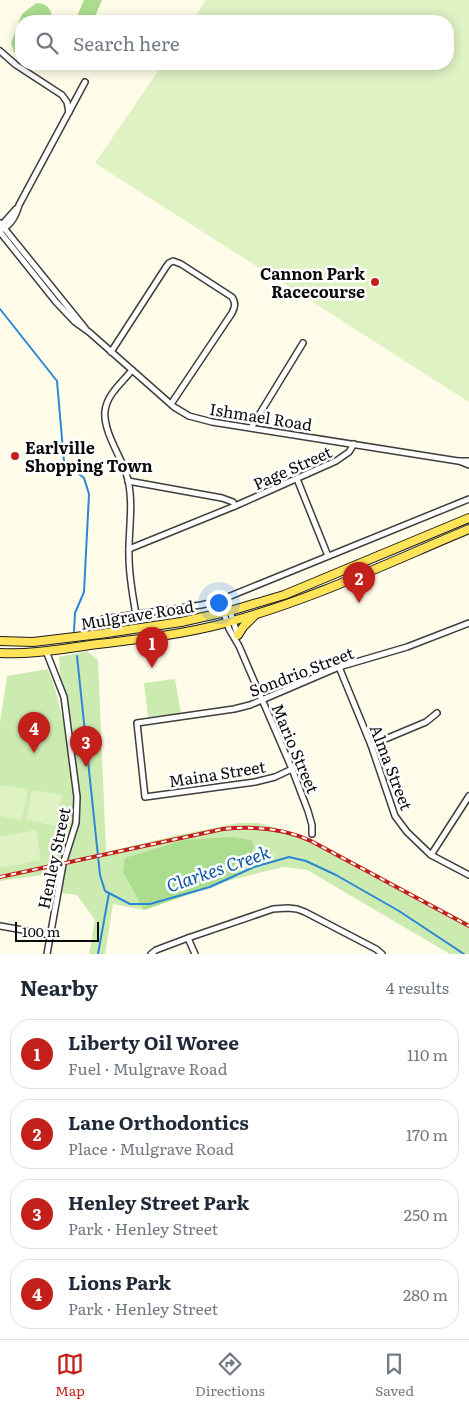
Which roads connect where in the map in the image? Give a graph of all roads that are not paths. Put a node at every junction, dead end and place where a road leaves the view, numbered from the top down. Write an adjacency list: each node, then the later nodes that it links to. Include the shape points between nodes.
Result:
1 (0, 51): 2 (street)
2 (15, 64)
3 (23, 70): 5 (street, via 62,96)
4 (85, 82): 5 (street)
5 (69, 112): 6 (street, via 19,205)
6 (1, 227): 7 (street, Ishmael Road); 8 (street, Ishmael Road)
7 (31, 260): 8 (street); 9 (street); 10 (street, Ishmael Road)
8 (24, 261): 9 (street, Ishmael Road)
9 (28, 267): 10 (street, Ishmael Road, via 71,319)
10 (89, 332): 12 (street, Ishmael Road)
11 (303, 343): 15 (street)
12 (111, 352): 13 (street, Ishmael Road); 14 (street, via 173,261 232,297 235,306 232,312)
13 (132, 370): 14 (street, Ishmael Road); 21 (street, via 109,398 105,415)
14 (171, 404): 15 (street, Ishmael Road, via 199,419)
15 (251, 428): 16 (street, Ishmael Road)
16 (354, 444): 17 (street, Ishmael Road); 20 (street, Page Street, via 340,459)
17 (458, 461): 18 (street, Ishmael Road); 19 (street, Ishmael Road)
18 (469, 461)
19 (469, 465)
20 (297, 479): 23 (street, Page Street); 27 (street)
21 (128, 481): 23 (street, via 222,498); 26 (street)
22 (469, 499): 27 (street, Mulgrave Road)
23 (235, 506): 26 (street, Page Street)
24 (469, 518): 28 (main road, Mulgrave Road, via 284,595)
25 (469, 529): 29 (main road, Mulgrave Road)
26 (129, 549): 30 (street)
27 (328, 556): 30 (street, Mulgrave Road, via 218,601)
28 (227, 612): 32 (street, Mario Street); 35 (main road, Mulgrave Road, via 82,636 33,642)
29 (257, 614): 32 (main road, Mulgrave Road); 34 (main road)
30 (136, 615): 31 (street, Mulgrave Road)
31 (103, 618)
32 (230, 622): 34 (street, Mario Street); 36 (street, Mario Street, via 234,640); 37 (main road, Mulgrave Road, via 174,634)
33 (469, 622): 39 (street, Sondrio Street, via 406,647)
34 (238, 635): 36 (street, Mario Street)
35 (0, 641)
36 (239, 646): 40 (street, Mario Street)
37 (46, 651): 38 (main road, Mulgrave Road); 50 (street, Henley Street, via 64,697 78,797 76,823 63,864)
38 (0, 653)
39 (339, 667): 40 (street, Sondrio Street); 42 (street, Alma Street)
40 (262, 701): 43 (street, Mario Street); 45 (street, Sondrio Street, via 234,709 137,723)
41 (437, 713): 42 (street, via 426,722)
42 (371, 745): 47 (street, Alma Street, via 395,816)
43 (292, 770): 45 (street, Maina Street, via 256,782); 46 (street, Mario Street, via 308,811)
44 (469, 796): 47 (street)
45 (146, 797)
46 (312, 834)
47 (431, 855): 48 (street, Alma Street)
48 (469, 875)
49 (0, 926): 50 (street)
50 (50, 935): 52 (street, Henley Street)
51 (188, 938): 53 (street); 54 (street); 55 (street, via 273,909 288,908 305,912)
52 (47, 954)
53 (151, 954)
54 (195, 954)
55 (382, 954)

